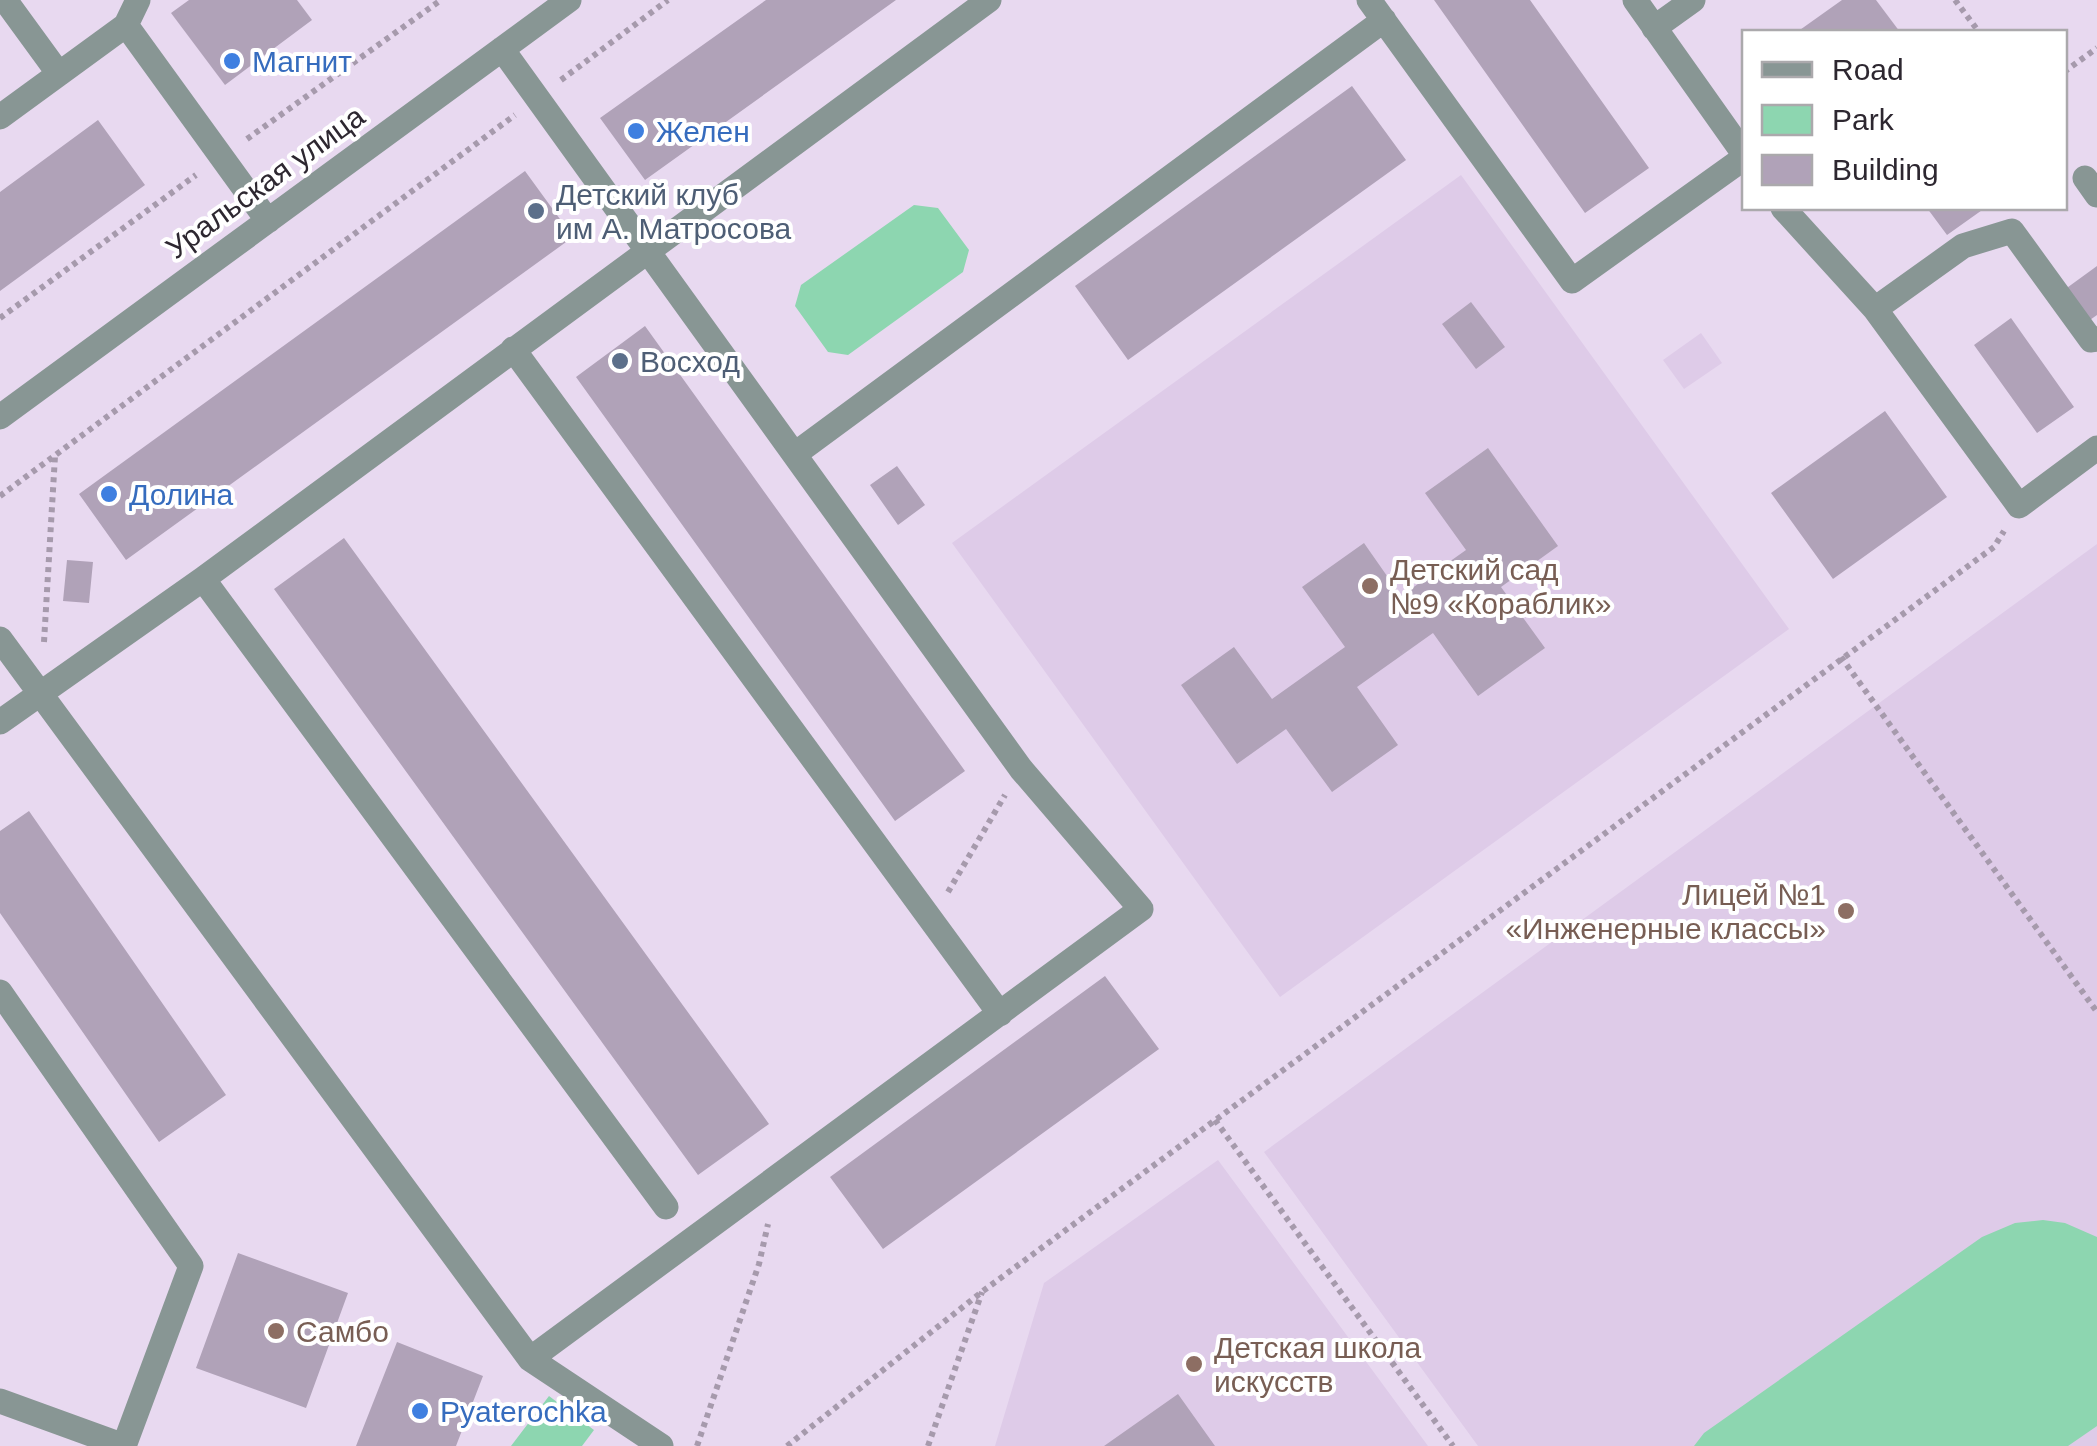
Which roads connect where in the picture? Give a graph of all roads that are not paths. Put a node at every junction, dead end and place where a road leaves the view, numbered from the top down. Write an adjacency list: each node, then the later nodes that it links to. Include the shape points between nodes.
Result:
1 (5, 0): 11 (street)
2 (138, 0): 8 (street)
3 (569, 0): 10 (street, Уральская улица)
4 (988, 0): 17 (street)
5 (1635, 0): 9 (street)
6 (1693, 0): 9 (street)
7 (1376, 10): 14 (street, via 1572,281); 23 (street)
8 (126, 25): 11 (street); 16 (street)
9 (1654, 28): 13 (street)
10 (502, 50): 16 (street, Уральская улица); 17 (street)
11 (59, 74): 12 (street)
12 (0, 117)
13 (1742, 153)
14 (1742, 157)
15 (1785, 210): 18 (street)
16 (268, 221): 21 (street, Уральская улица)
17 (646, 251): 20 (street); 23 (street)
18 (1875, 309): 19 (street, via 1963,246 2012,232 2091,340); 22 (street, via 2019,506)
19 (2097, 339)
20 (513, 349): 24 (street); 29 (street)
21 (0, 417)
22 (2097, 448)
23 (794, 454): 29 (street, via 1021,768 1142,910)
24 (203, 578): 26 (street); 30 (street)
25 (0, 639): 26 (street)
26 (40, 694): 27 (street); 31 (street)
27 (0, 722)
28 (0, 992): 32 (street, via 191,1266 124,1446)
29 (1000, 1014): 31 (street)
30 (666, 1207)
31 (530, 1359): 33 (street)
32 (0, 1401)
33 (661, 1446)

